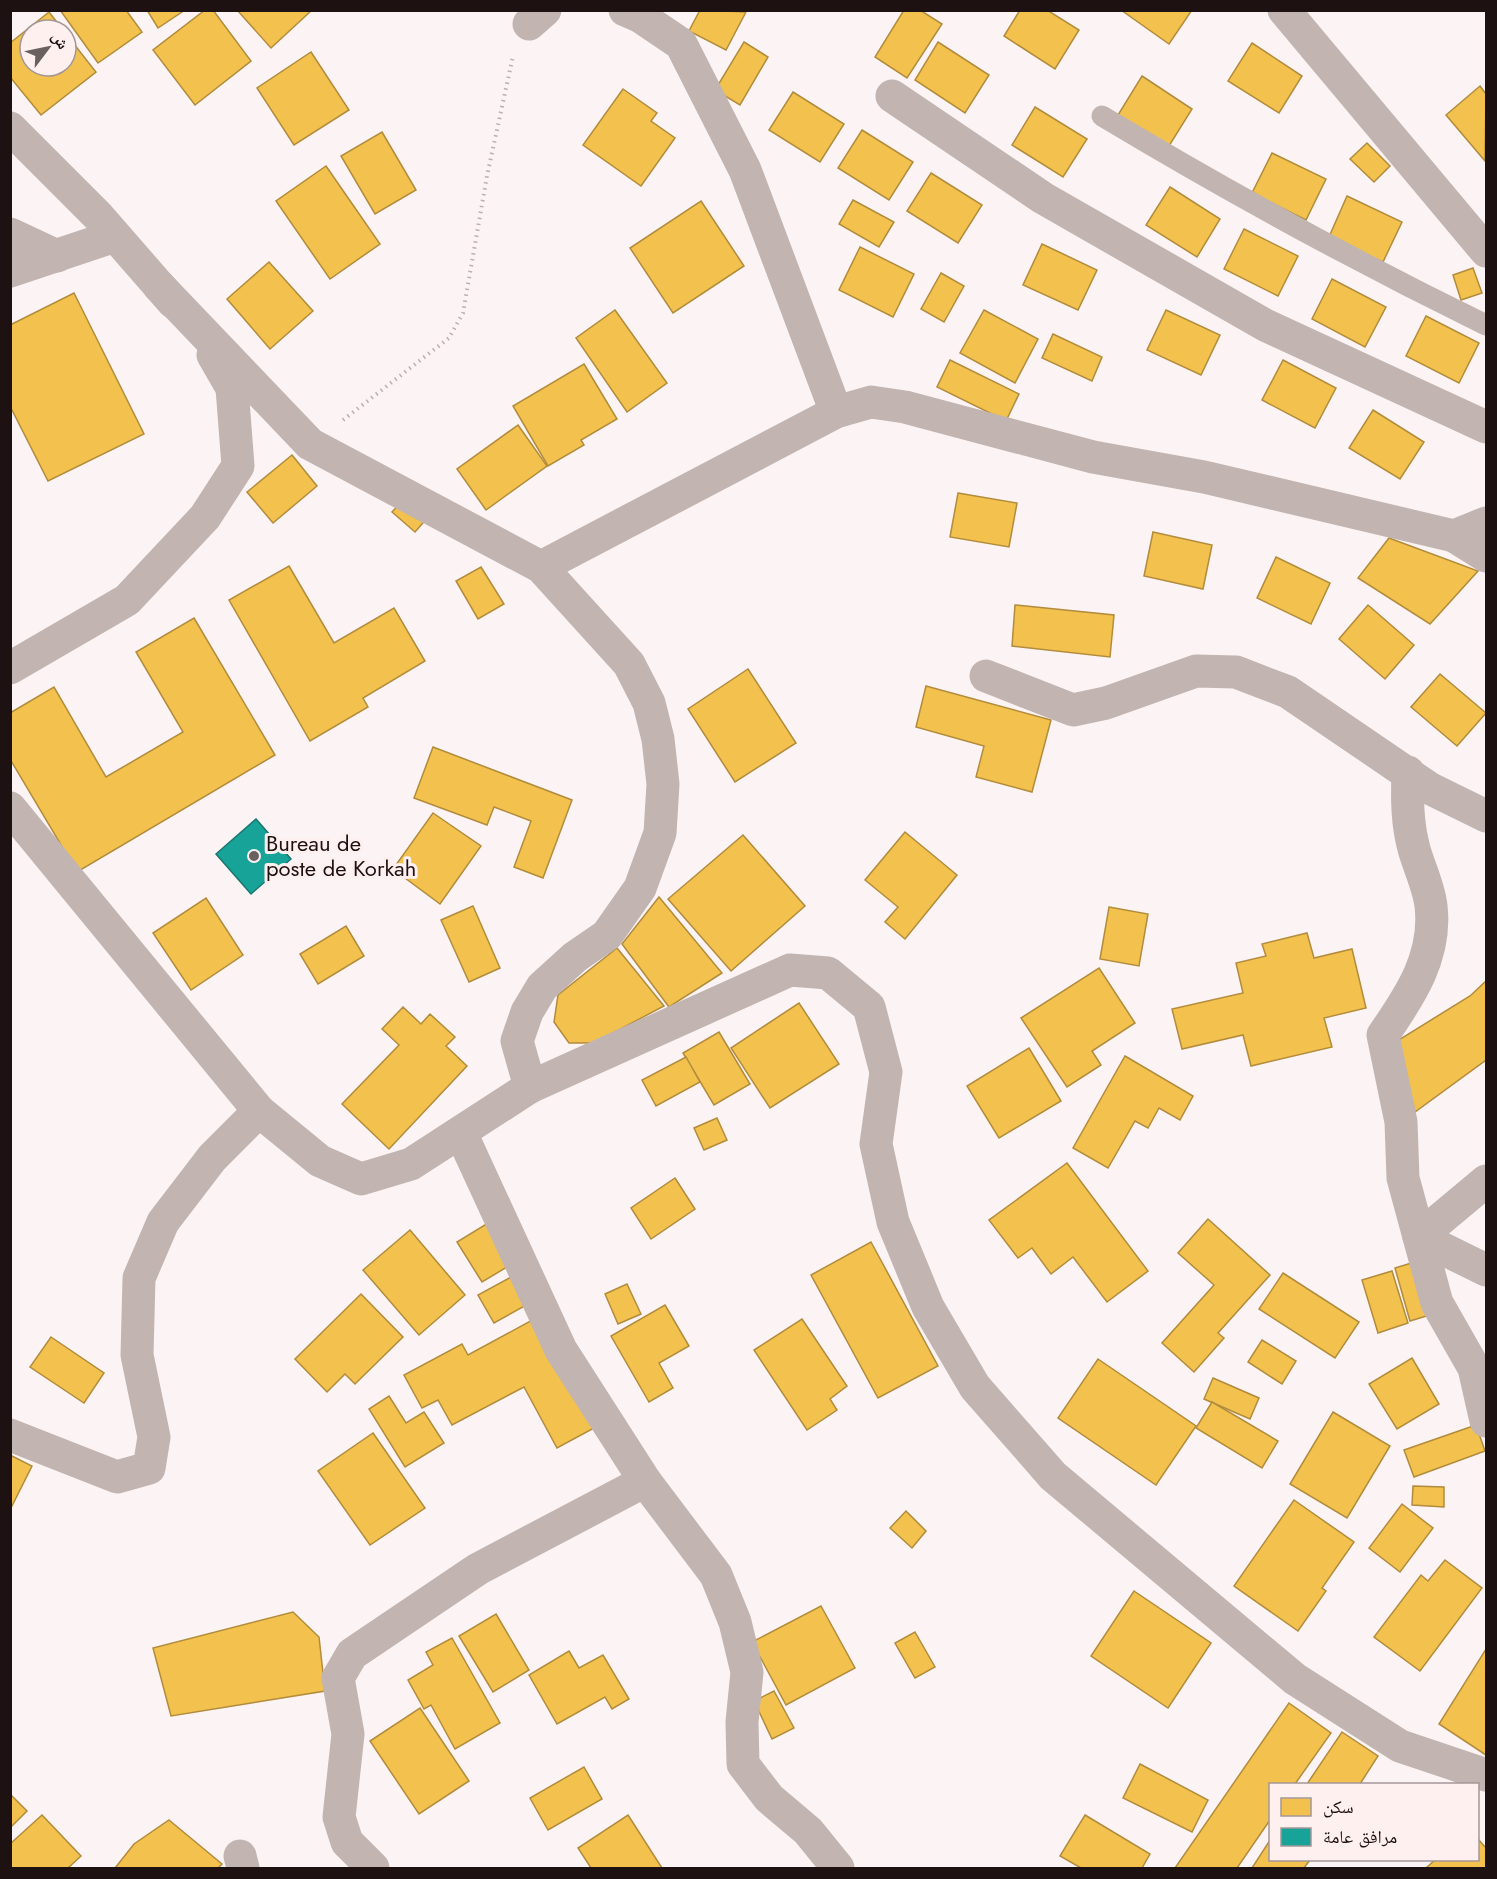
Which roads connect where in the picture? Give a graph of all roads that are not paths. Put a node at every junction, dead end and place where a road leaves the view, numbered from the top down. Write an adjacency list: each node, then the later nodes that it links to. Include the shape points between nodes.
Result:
1 (625, 10): 13 (street, via 681,44 745,170)
2 (1284, 10): 8 (street)
3 (892, 96): 14 (street, via 1043,198 1264,325)
4 (1102, 116): 12 (lane, via 1228,192)
5 (10, 128): 7 (street)
6 (10, 234): 9 (street)
7 (115, 236): 9 (street); 11 (street)
8 (1486, 251)
9 (57, 256): 10 (street)
10 (10, 272)
11 (159, 286): 18 (street, via 310,444); 19 (street, via 201,334 232,388 238,466 205,517 127,600)
12 (1486, 324)
13 (836, 412): 16 (street, via 871,402 905,407 1093,457 1204,477); 18 (street)
14 (1486, 427)
15 (1486, 523): 16 (street)
16 (1454, 536): 17 (street)
17 (1486, 556)
18 (541, 567): 24 (street, via 629,664 649,703 663,784 660,834 640,888 607,935 542,987 527,1012 517,1041)
19 (10, 668)
20 (986, 676): 21 (street, via 1073,710 1106,703 1196,671 1236,672 1288,692)
21 (1408, 772): 23 (street, via 1429,788); 28 (street, via 1407,813 1431,905 1430,945 1415,989 1383,1035 1401,1122 1403,1178)
22 (10, 808): 25 (street)
23 (1486, 816)
24 (530, 1087): 26 (street); 33 (street, via 790,970 828,973 869,1007 886,1072 876,1144 893,1222 928,1307 975,1387 1053,1476 1295,1679 1400,1746)
25 (259, 1111): 26 (street, via 320,1161 361,1179 411,1164); 31 (street, via 212,1158 163,1222 139,1278 137,1355 154,1437 149,1468 117,1477)
26 (461, 1133): 32 (street, via 561,1350)
27 (1486, 1181): 28 (street)
28 (1419, 1237): 29 (street); 30 (street, via 1437,1303 1474,1368)
29 (1486, 1270)
30 (1486, 1421)
31 (10, 1435)
32 (645, 1481): 34 (street, via 478,1569 352,1654 338,1678 348,1734 339,1817 347,1842); 35 (street, via 716,1575 735,1622 747,1672 743,1764 769,1798 808,1831)
33 (1486, 1775)
34 (373, 1869)
35 (838, 1869)

